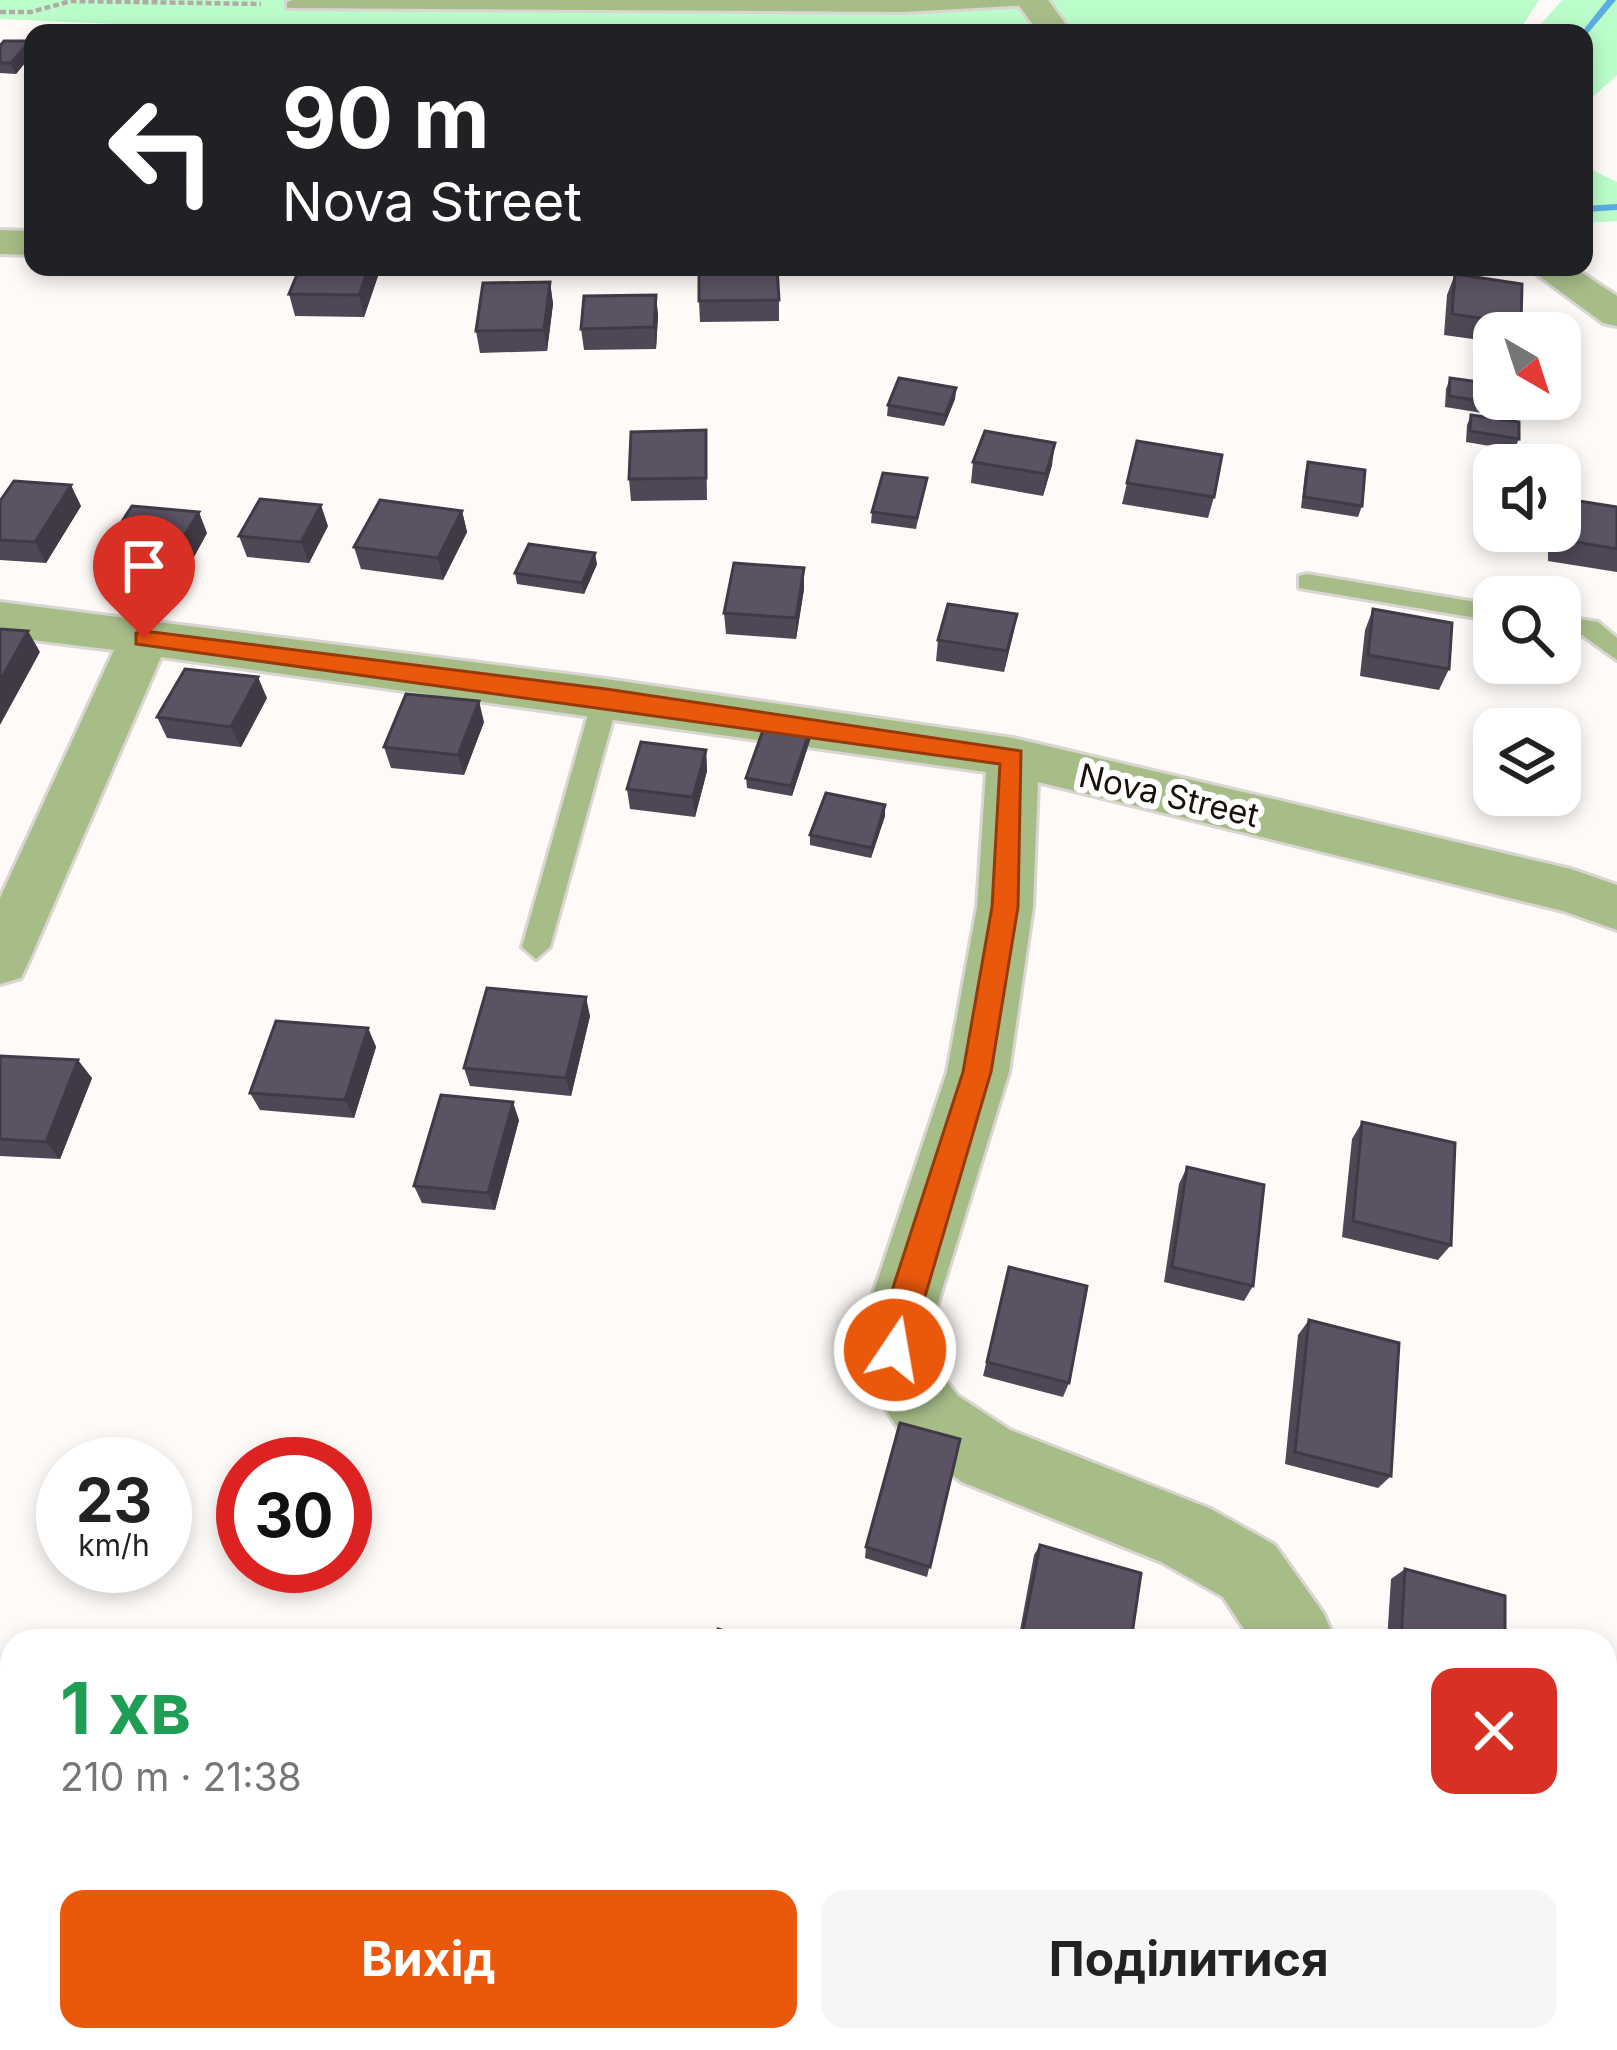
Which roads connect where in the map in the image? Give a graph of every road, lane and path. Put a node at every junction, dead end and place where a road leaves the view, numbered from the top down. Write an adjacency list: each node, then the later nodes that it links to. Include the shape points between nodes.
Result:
1 (1031, 0): 2 (lane, via 904,7); 4 (street)
2 (293, 4): 3 (path, via 71,2)
3 (0, 12)
4 (1049, 24)
5 (1560, 276): 6 (street)
6 (1617, 314)
7 (1307, 582): 8 (lane)
8 (1473, 610)
9 (0, 620): 11 (street, Nova Street)
10 (1581, 627): 12 (lane)
11 (144, 638): 13 (street, Nova Street); 17 (street)
12 (1617, 651)
13 (606, 697): 14 (street, Nova Street); 16 (lane)
14 (1013, 757): 15 (street, Nova Street); 18 (street, via 1005,907 977,1072 904,1303 895,1350 904,1383 933,1420 987,1457 1185,1535 1249,1571)
15 (1617, 908)
16 (536, 947)
17 (0, 962)
18 (1289, 1629)

